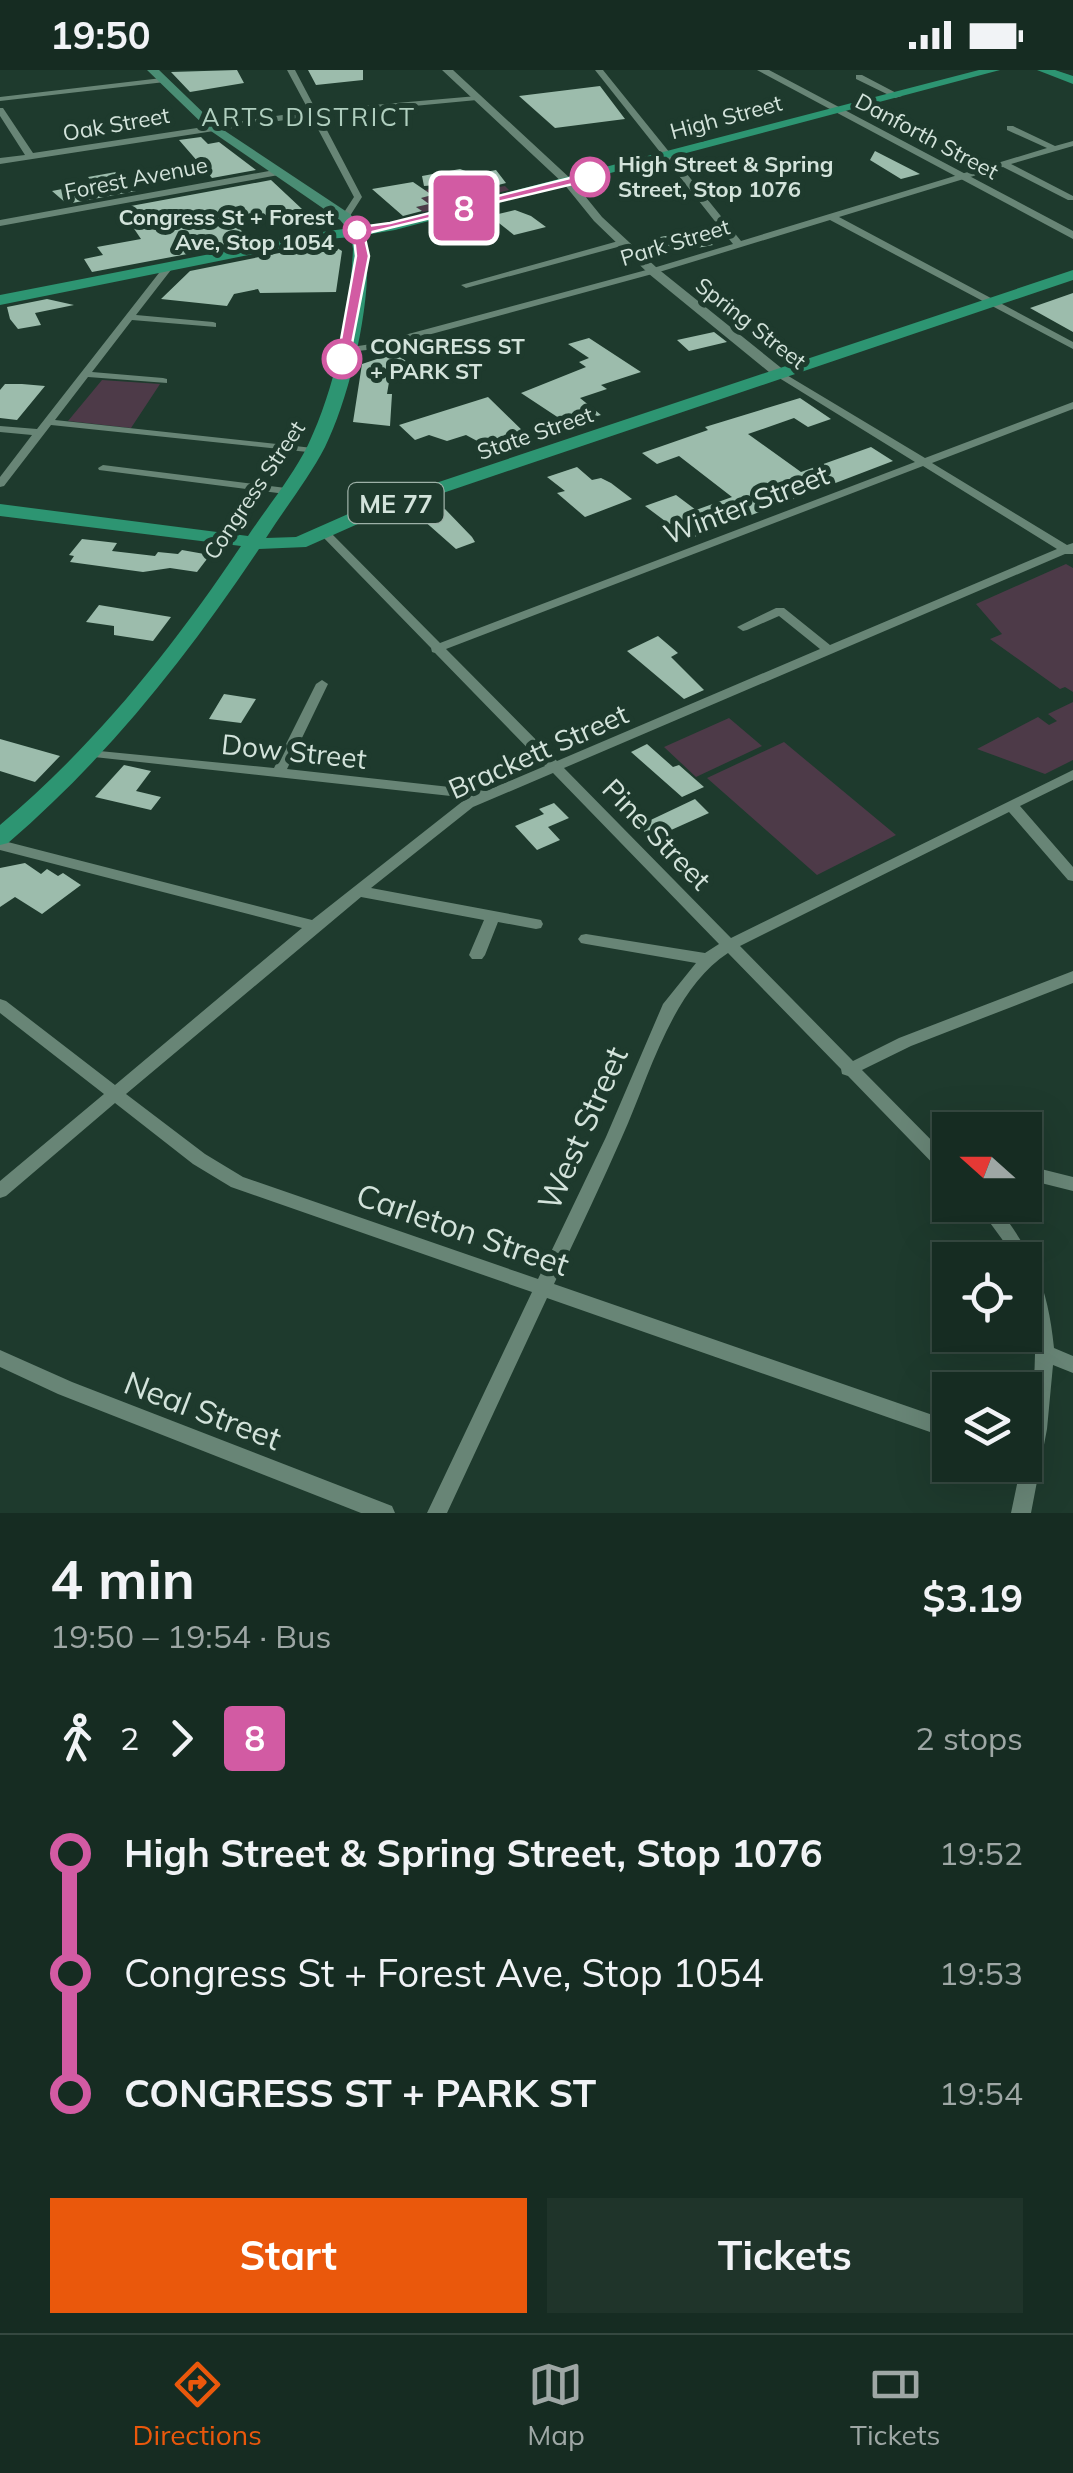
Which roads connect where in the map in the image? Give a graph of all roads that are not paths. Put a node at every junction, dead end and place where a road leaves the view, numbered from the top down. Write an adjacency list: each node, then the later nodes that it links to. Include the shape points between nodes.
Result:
1 (291, 70): 15 (street)
2 (448, 70): 11 (street, Spring Street)
3 (599, 70): 22 (street)
4 (762, 70): 14 (street, Danforth Street)
5 (994, 70): 10 (main road, High Street)
6 (1043, 70): 9 (main road)
7 (158, 75): 12 (street); 16 (main road)
8 (859, 77): 10 (street)
9 (1073, 80)
10 (898, 96): 14 (main road, High Street)
11 (477, 98): 15 (street, Oak Street); 27 (street, Spring Street)
12 (0, 99)
13 (0, 110): 21 (street)
14 (838, 111): 22 (main road, High Street); 26 (street, Danforth Street)
15 (314, 114): 16 (street, Oak Street); 31 (street, via 358,197)
16 (212, 127): 21 (street, Oak Street); 25 (main road)
17 (1010, 128): 19 (street)
18 (1073, 143): 19 (street, Park Street)
19 (1058, 148): 20 (street); 24 (street, Park Street)
20 (1073, 152)
21 (30, 156): 23 (street, Oak Street)
22 (666, 156): 27 (main road, High Street); 34 (street)
23 (0, 162)
24 (1004, 164): 26 (street, Park Street); 28 (street)
25 (280, 172): 30 (street, Forest Avenue); 31 (main road)
26 (960, 177): 29 (street, Park Street); 32 (street, Danforth Street)
27 (568, 182): 31 (main road, High Street, via 390,227); 33 (street, Spring Street)
28 (1071, 198)
29 (830, 216): 34 (street, Park Street); 40 (street)
30 (0, 223)
31 (351, 224): 35 (main road, High Street); 44 (main road, Congress Street, via 362,256)
32 (1073, 236)
33 (622, 243): 36 (street, Spring Street); 38 (street)
34 (738, 244): 36 (street, Park Street)
35 (169, 266): 39 (main road, High Street); 41 (street)
36 (653, 271): 44 (street, Park Street); 46 (street, Spring Street)
37 (1073, 275): 40 (main road, State Street / ME 77)
38 (466, 285)
39 (0, 300)
40 (992, 302): 43 (street); 46 (main road, State Street / ME 77)
41 (130, 317): 42 (street); 45 (street)
42 (213, 325)
43 (1073, 346)
44 (344, 351): 51 (main road, Congress Street, via 330,418)
45 (84, 374): 47 (street); 49 (street)
46 (780, 374): 52 (street, Spring Street); 57 (main road, State Street / ME 77, via 372,511)
47 (162, 381)
48 (1073, 405): 52 (street, Winter Street)
49 (45, 427): 50 (street); 51 (street); 54 (street)
50 (0, 429)
51 (313, 451): 55 (main road, Congress Street)
52 (924, 463): 59 (street, Spring Street); 61 (street, Winter Street)
53 (102, 468): 55 (street)
54 (0, 484)
55 (286, 490): 58 (main road, Congress Street)
56 (0, 510): 58 (main road, State Street / ME 77)
57 (326, 534): 58 (main road, State Street / ME 77, via 300,543); 61 (street, Pine Street)
58 (250, 542): 64 (main road, Congress Street, via 130,714)
59 (1070, 550): 62 (street, Brackett Street)
60 (742, 627): 62 (street, via 780,612)
61 (436, 649): 65 (street, Pine Street)
62 (830, 651): 65 (street, Brackett Street)
63 (322, 684): 66 (street)
64 (94, 753): 66 (street, Dow Street); 70 (main road, Congress Street)
65 (555, 768): 68 (street, Brackett Street); 77 (street, Pine Street)
66 (278, 774): 68 (street, Dow Street)
67 (1073, 774): 69 (street, West Street)
68 (488, 796): 72 (street, Brackett Street, via 468,804)
69 (1011, 805): 71 (street); 77 (street, West Street)
70 (0, 841): 75 (street)
71 (1073, 876)
72 (357, 891): 73 (street); 75 (street, Brackett Street)
73 (493, 916): 74 (street); 78 (street)
74 (536, 924)
75 (314, 926): 83 (street, Brackett Street)
76 (586, 939): 79 (street)
77 (726, 946): 79 (street, West Street); 82 (street, Pine Street)
78 (477, 955)
79 (707, 959): 91 (street, West Street, via 665,1016)
80 (1073, 977): 82 (street)
81 (0, 1006): 83 (street, Carleton Street)
82 (848, 1070): 84 (street, Pine Street)
83 (115, 1094): 89 (street, Brackett Street); 91 (street, Carleton Street, via 238,1182)
84 (926, 1148): 85 (street); 86 (street, Pine Street)
85 (932, 1150)
86 (932, 1154)
87 (1042, 1176): 88 (street)
88 (1073, 1184)
89 (0, 1190)
90 (999, 1222): 92 (street, via 1028,1259 1041,1294)
91 (544, 1287): 96 (street, Carleton Street); 99 (street, West Street)
92 (1047, 1354): 94 (street); 95 (street)
93 (0, 1358): 98 (street, Neal Street)
94 (1073, 1365)
95 (1042, 1409)
96 (932, 1424)
97 (1025, 1482): 100 (street)
98 (385, 1513)
99 (437, 1513)
100 (1021, 1513)

